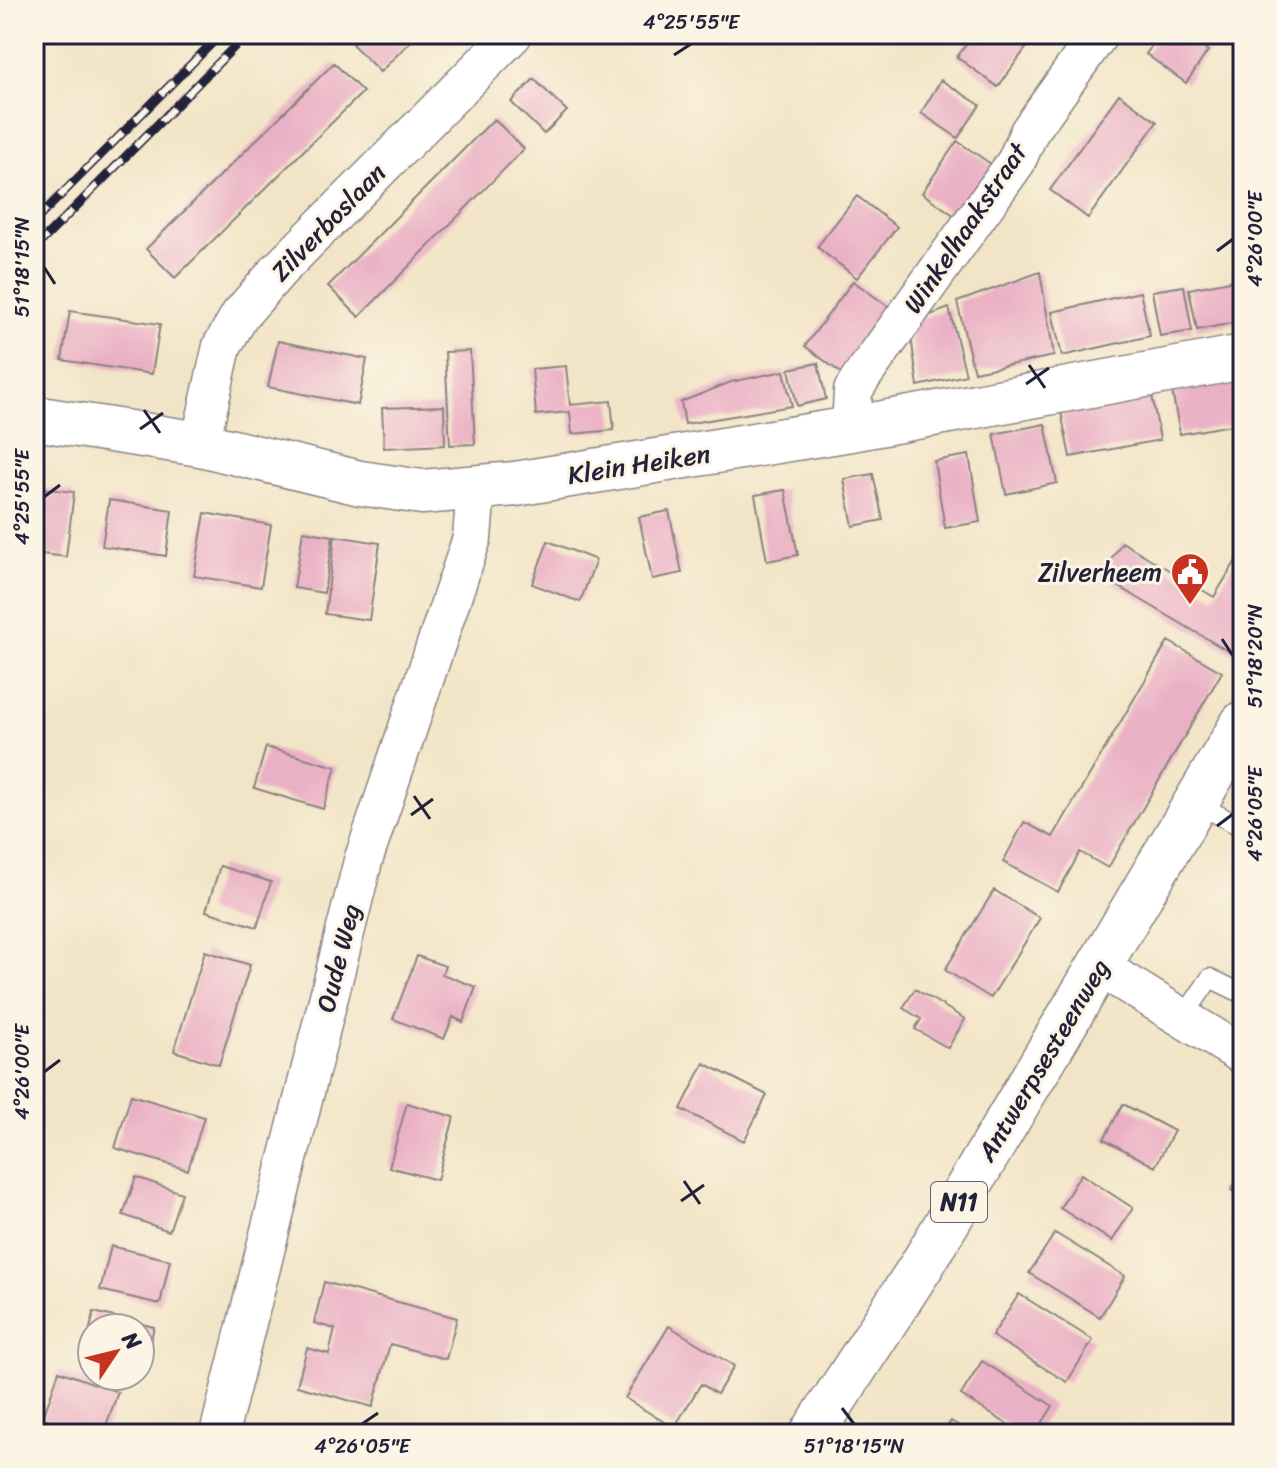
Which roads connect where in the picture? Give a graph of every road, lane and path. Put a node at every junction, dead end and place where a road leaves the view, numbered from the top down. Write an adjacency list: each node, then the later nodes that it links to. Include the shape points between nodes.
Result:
1 (513, 34): 6 (street, Zilverboslaan, via 240,315 222,346)
2 (1099, 34): 5 (street, Winkelhaakstraat, via 1029,132 1016,162 861,378 853,391)
3 (1243, 357): 5 (street, Klein Heiken)
4 (34, 418): 6 (street, Klein Heiken)
5 (851, 429): 7 (street, Klein Heiken)
6 (200, 444): 7 (street, Klein Heiken, via 360,483 422,492)
7 (476, 489): 15 (street, Oude Weg, via 472,538 363,861)
8 (1243, 723): 9 (street, Antwerpsesteenweg / N11)
9 (1196, 803): 10 (lane); 11 (street, Antwerpsesteenweg / N11)
10 (1243, 828)
11 (1098, 966): 13 (street); 16 (street, Antwerpsesteenweg / N11, via 922,1265)
12 (1243, 994): 13 (lane, via 1210,978)
13 (1183, 1018): 14 (street)
14 (1243, 1055)
15 (219, 1434)
16 (812, 1434)

